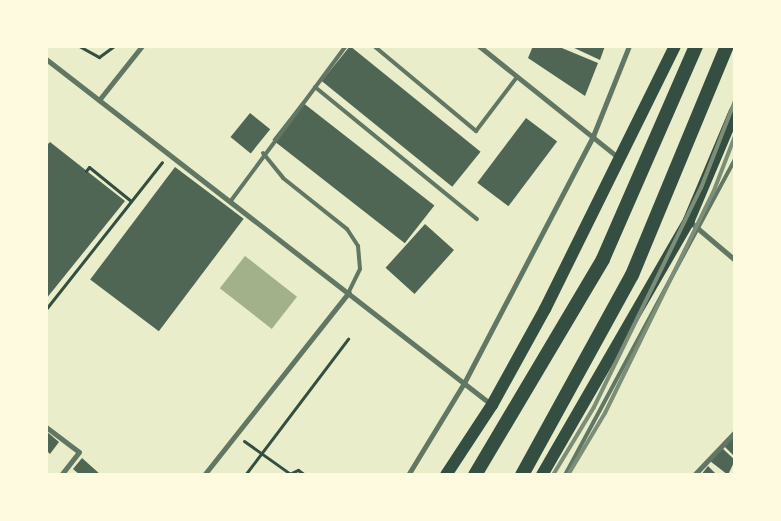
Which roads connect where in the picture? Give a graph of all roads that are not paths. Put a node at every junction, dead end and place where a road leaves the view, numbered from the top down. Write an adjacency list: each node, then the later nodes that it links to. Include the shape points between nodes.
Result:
1 (142, 46): 12 (street)
2 (346, 46): 11 (lane)
3 (374, 46): 10 (lane, via 476,131)
4 (479, 46): 10 (street)
5 (629, 46): 14 (street)
6 (675, 46): 16 (main road)
7 (696, 46): 32 (highway, via 603,259)
8 (727, 46): 33 (highway, via 632,275)
9 (46, 59): 12 (street)
10 (517, 77): 14 (street)
11 (315, 87): 15 (lane); 19 (lane)
12 (99, 100): 18 (street)
13 (735, 111): 20 (main road)
14 (592, 136): 16 (street); 24 (street)
15 (263, 153): 18 (lane); 23 (lane, via 283,178 347,229 358,246 360,269)
16 (619, 158): 25 (main road)
17 (735, 159): 21 (lane)
18 (230, 202): 23 (street)
19 (477, 219)
20 (689, 220): 21 (street); 34 (main road)
21 (699, 230): 22 (street); 35 (lane)
22 (735, 260)
23 (349, 292): 24 (street); 29 (street)
24 (464, 383): 25 (street); 30 (street)
25 (492, 405): 31 (main road)
26 (46, 427): 28 (street, via 79,452)
27 (735, 432): 36 (street)
28 (61, 475)
29 (204, 475)
30 (408, 475)
31 (446, 475)
32 (475, 475)
33 (522, 475)
34 (542, 475)
35 (565, 475)
36 (694, 475)

